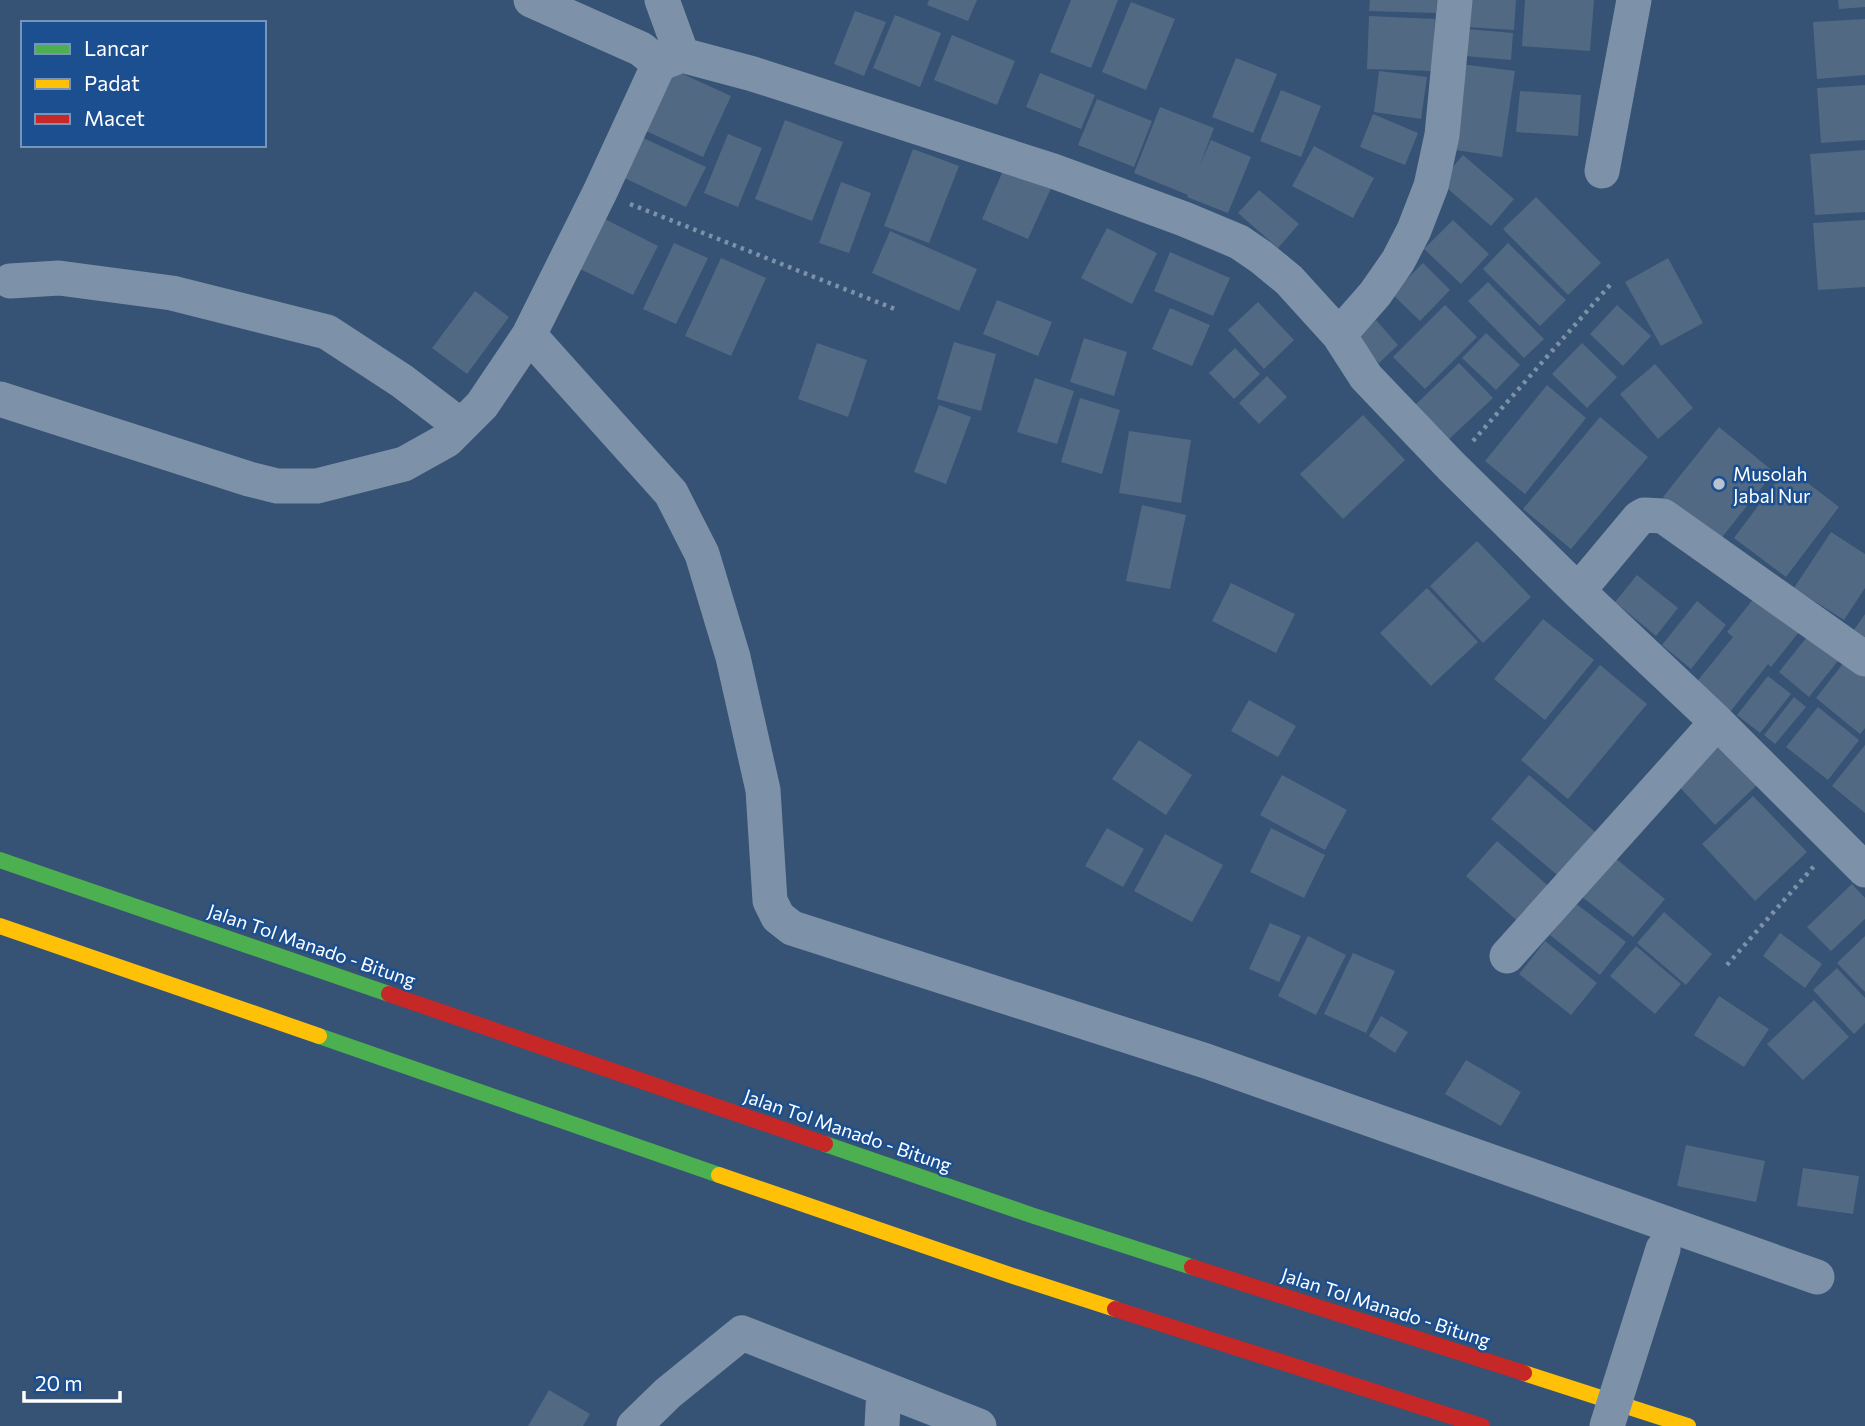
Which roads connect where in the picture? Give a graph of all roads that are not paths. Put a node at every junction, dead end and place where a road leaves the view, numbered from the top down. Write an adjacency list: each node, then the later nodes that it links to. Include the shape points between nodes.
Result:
1 (531, 0): 5 (street)
2 (662, 0): 5 (street)
3 (1455, 0): 9 (street, via 1442,135 1432,186 1398,261)
4 (1634, 0): 6 (street)
5 (671, 59): 8 (street); 9 (street, via 753,74 1184,219 1239,242 1261,257 1289,280)
6 (1602, 171)
7 (10, 281): 11 (street, via 60,278 172,293 327,332)
8 (529, 335): 11 (street, via 482,405); 19 (street, via 671,493 702,554 733,657 763,790 770,901 778,917 792,928 1206,1062)
9 (1339, 335): 12 (street, via 1366,377)
10 (0, 399): 11 (street, via 277,486 317,486 404,464 447,440)
11 (461, 426)
12 (1578, 591): 13 (street, via 1644,514 1663,516); 14 (street)
13 (1865, 659)
14 (1717, 722): 16 (street); 18 (street)
15 (0, 860): 27 (highway, Jalan Tol Manado - Bitung, via 1031,1215)
16 (1865, 870)
17 (0, 926): 25 (highway, via 1010,1275)
18 (1507, 956)
19 (1667, 1237): 20 (street); 26 (street, bridge)
20 (1817, 1277)
21 (884, 1389): 22 (street, via 742,1333); 23 (street); 24 (street)
22 (634, 1426)
23 (881, 1426)
24 (979, 1426)
25 (1482, 1426)
26 (1607, 1426)
27 (1688, 1426)

